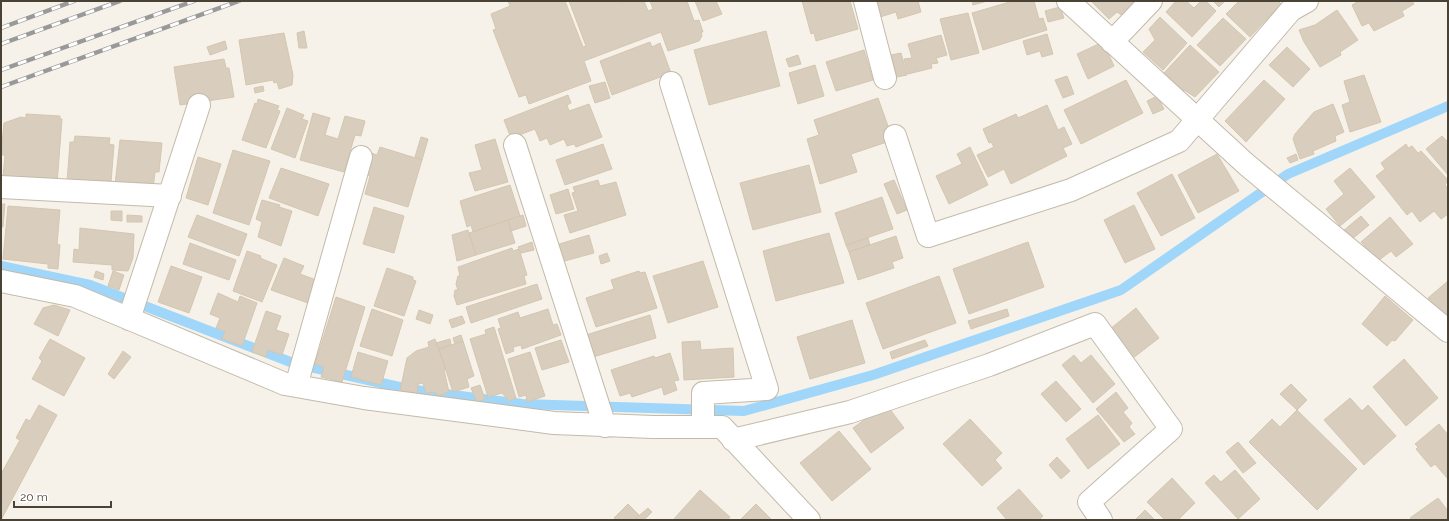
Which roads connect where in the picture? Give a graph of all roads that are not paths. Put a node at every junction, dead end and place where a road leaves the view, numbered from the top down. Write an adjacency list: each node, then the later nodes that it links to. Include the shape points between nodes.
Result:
1 (865, 1): 6 (street)
2 (1068, 1): 5 (street)
3 (1151, 1): 5 (street)
4 (1307, 1): 9 (street, via 1291,10)
5 (1112, 42): 9 (street)
6 (885, 78)
7 (671, 83): 20 (street, via 767,389 703,393)
8 (199, 105): 14 (street)
9 (1198, 121): 10 (street, via 1179,141 1071,190 928,236); 17 (street)
10 (895, 136)
11 (515, 145): 19 (street)
12 (361, 157): 18 (street)
13 (1, 187): 14 (street)
14 (170, 196): 16 (street)
15 (1, 281): 16 (street, via 74,296)
16 (129, 319): 18 (street, via 285,384)
17 (1448, 331)
18 (296, 386): 19 (street, via 364,398 554,423)
19 (605, 426): 20 (street)
20 (703, 427): 21 (street, via 722,427)
21 (733, 440): 22 (street); 23 (street, via 850,412 989,365 1095,324 1171,429 1089,502)
22 (809, 520)
23 (1101, 520)

